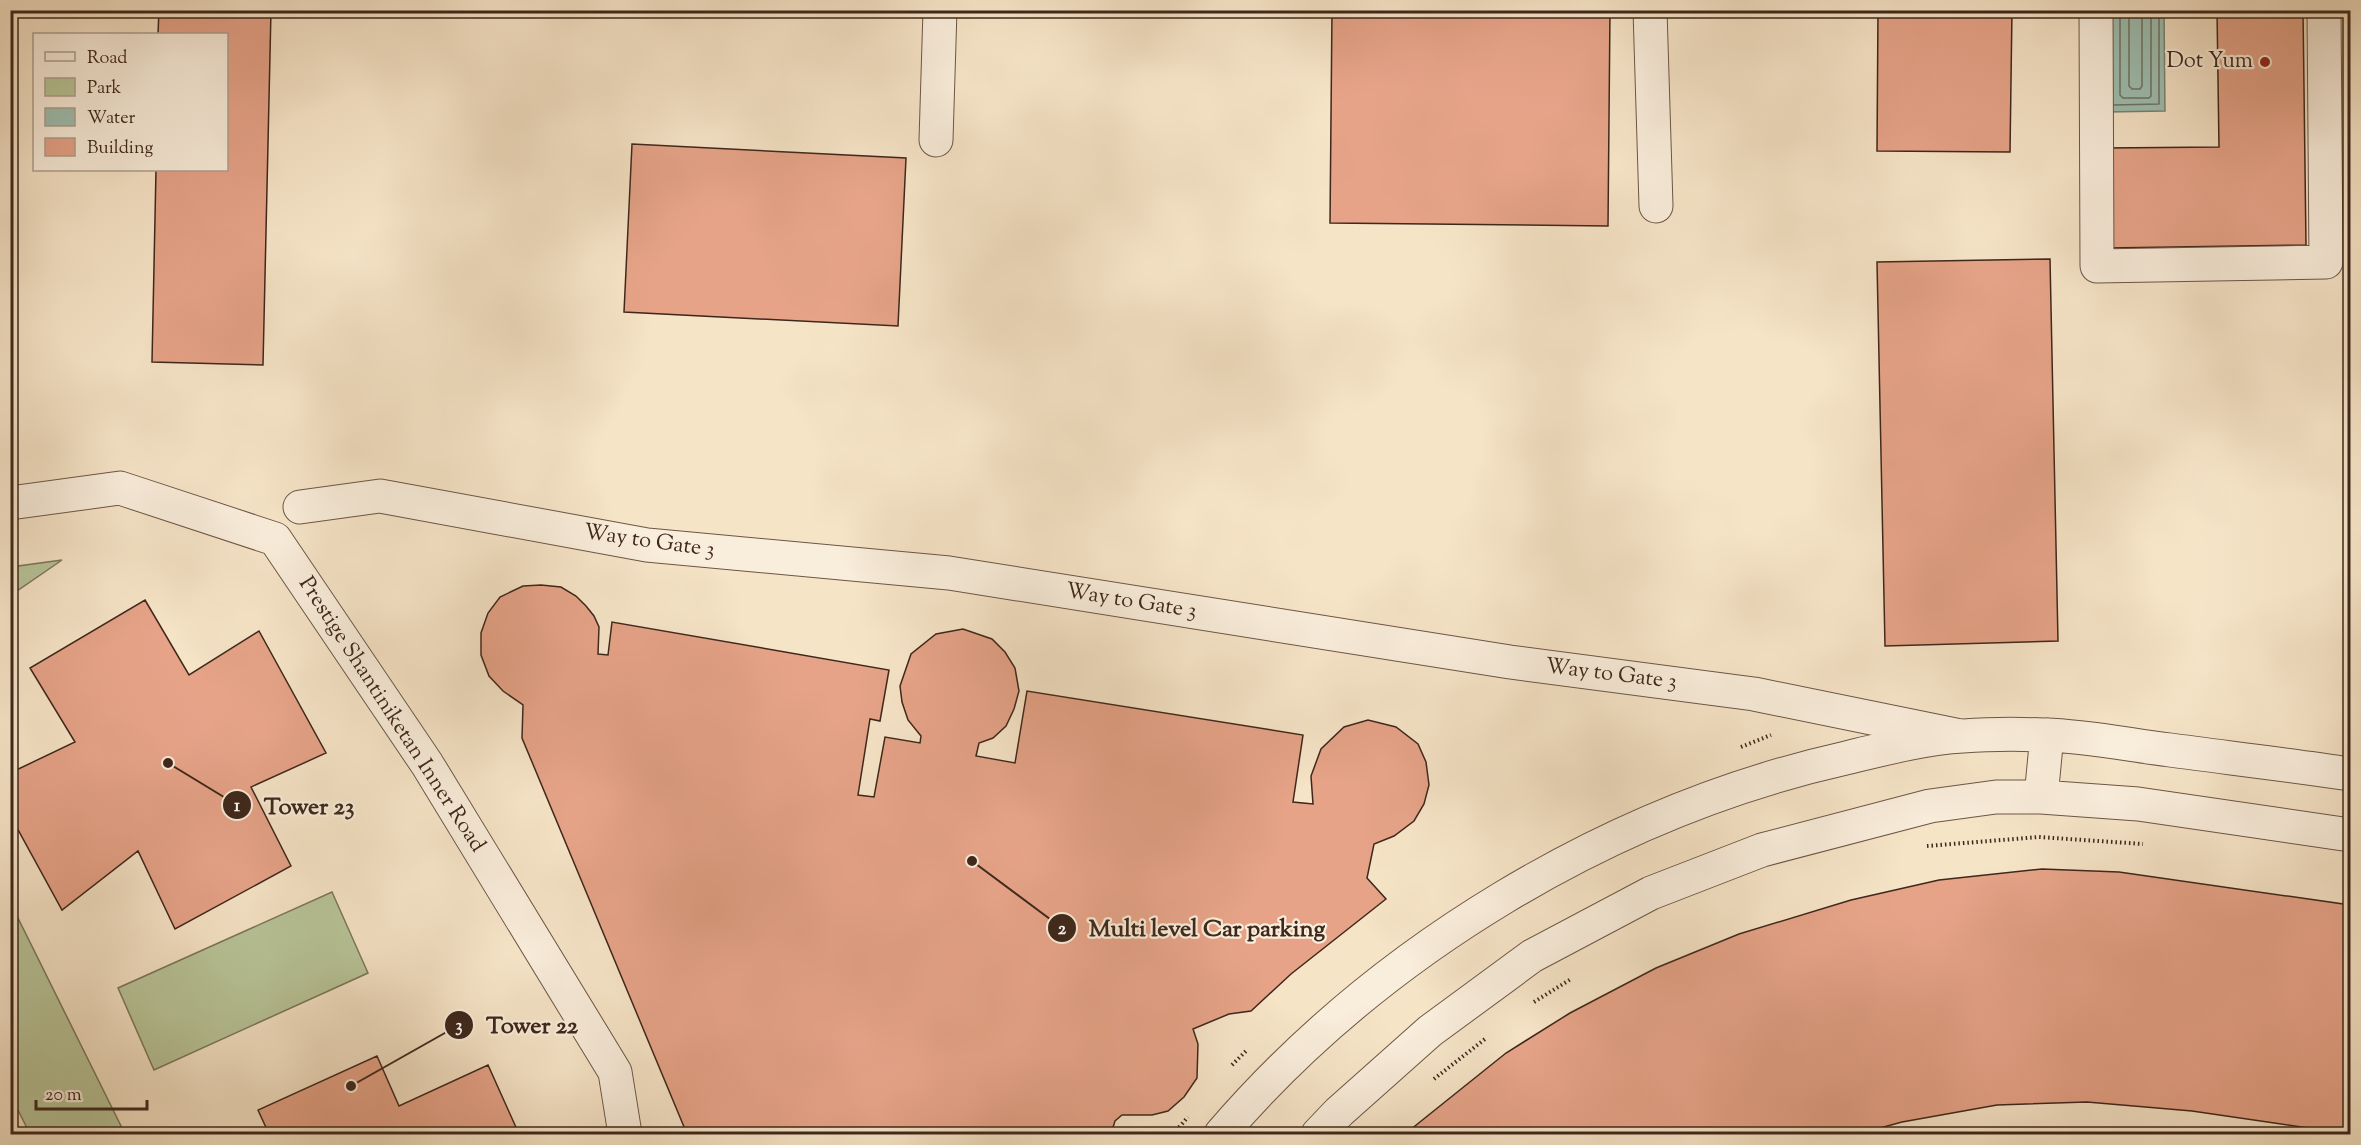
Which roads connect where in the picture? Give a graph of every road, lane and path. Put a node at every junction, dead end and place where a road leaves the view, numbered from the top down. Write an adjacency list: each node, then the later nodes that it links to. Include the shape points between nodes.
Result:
1 (940, 10): 5 (street)
2 (1650, 10): 6 (street)
3 (2096, 10): 4 (street, via 2097,266 2326,262)
4 (2324, 10)
5 (936, 140)
6 (1656, 207)
7 (10, 503): 20 (street, Prestige Shantiniketan Inner Road, via 120,488 275,539 427,764 615,1072)
8 (300, 507): 10 (street, Way to Gate 3, via 380,496 647,545 949,573 1510,662 1754,694)
9 (2047, 735): 10 (street); 11 (street); 12 (street)
10 (1960, 736): 21 (street, via 1873,751 1744,785 1643,824 1523,886 1385,976 1320,1032)
11 (2350, 774)
12 (2041, 796): 13 (street, via 2138,804); 22 (street, via 1996,797 1930,806 1762,850 1651,893 1532,956 1481,992 1430,1031)
13 (2350, 835)
14 (2150, 844): 15 (path, via 2039,837)
15 (1924, 847)
16 (1575, 976): 17 (path)
17 (1527, 1007)
18 (1490, 1034): 19 (path)
19 (1428, 1084)
20 (625, 1134)
21 (1221, 1134)
22 (1318, 1134)

